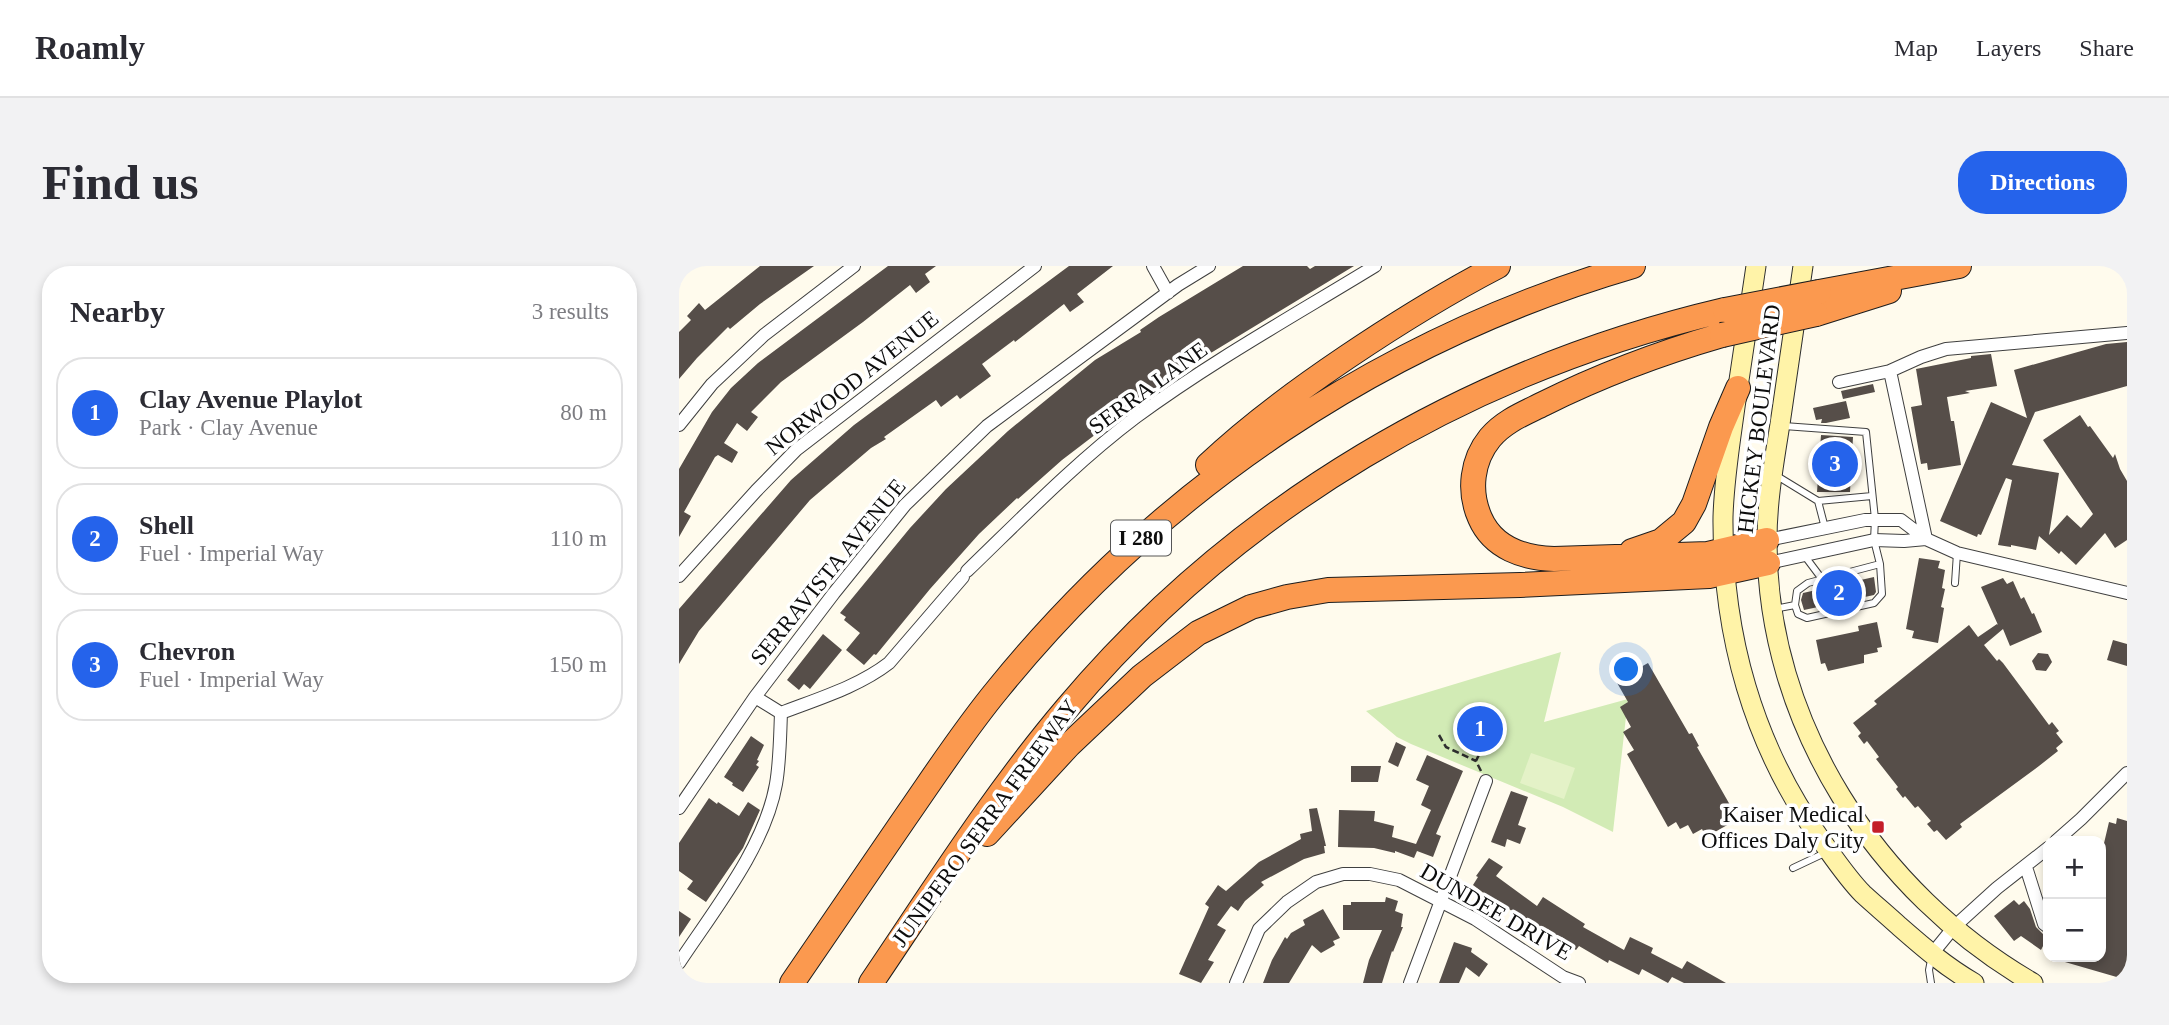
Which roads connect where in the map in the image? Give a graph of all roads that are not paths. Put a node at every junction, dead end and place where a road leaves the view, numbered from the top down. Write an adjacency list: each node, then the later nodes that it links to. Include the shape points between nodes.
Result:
1 (854, 266): 17 (street, via 764,335 712,384)
2 (1035, 266): 33 (street, NORWOOD AVENUE, via 796,450)
3 (1153, 266): 11 (street)
4 (1209, 266): 11 (street, SERRAVISTA AVENUE)
5 (1375, 266): 40 (street, SERRA LANE, via 1136,417 1070,471 965,574 889,663 862,681)
6 (1498, 266): 26 (highway, via 1380,335 1271,410 1201,473)
7 (1633, 266): 26 (highway, I 280, via 1500,313 1371,375 1248,453)
8 (1756, 266): 16 (main road, HICKEY BOULEVARD)
9 (1803, 266): 18 (main road, HICKEY BOULEVARD)
10 (1951, 267): 12 (highway, JUNIPERO SERRA FREEWAY / I 280)
11 (1168, 293): 39 (street, SERRAVISTA AVENUE, via 987,426 905,505)
12 (1818, 303): 30 (highway, bridge, via 1644,360 1570,391 1510,421 1483,447 1474,472 1474,498 1482,523 1497,541 1529,557); 50 (highway, JUNIPERO SERRA FREEWAY / I 280, bridge, via 1725,310 1576,353 1452,406 1334,473 1210,565 1091,679 1030,754)
13 (2127, 333): 14 (street, via 1946,349)
14 (1890, 370): 15 (street); 24 (street)
15 (1839, 382)
16 (1738, 387): 30 (highway, via 1683,522 1651,545); 31 (main road, HICKEY BOULEVARD, via 1724,503)
17 (679, 425)
18 (1780, 426): 19 (main road, HICKEY BOULEVARD); 20 (lane, via 1866,432)
19 (1773, 474): 21 (lane); 27 (main road, HICKEY BOULEVARD)
20 (1872, 496): 21 (lane); 22 (lane)
21 (1818, 501): 23 (lane)
22 (1875, 519): 23 (street); 24 (street, via 1901,520); 25 (lane)
23 (1825, 528): 27 (street)
24 (1926, 539): 25 (street); 28 (street)
25 (1874, 540): 29 (street); 32 (lane)
26 (1135, 544): 57 (highway, I 280, via 1053,625 996,691)
27 (1767, 552): 29 (street); 31 (highway); 38 (main road, HICKEY BOULEVARD)
28 (1957, 553): 35 (lane); 36 (street)
29 (1804, 555): 34 (lane)
30 (1605, 556): 31 (highway, via 1708,554)
31 (1725, 563): 46 (main road, HICKEY BOULEVARD, via 1735,648 1756,719 1792,796); 50 (highway, via 1520,585 1328,590 1239,612 1180,645 1122,693)
32 (1880, 565): 34 (lane); 37 (lane, via 1882,594 1874,603 1807,618 1798,614)
33 (679, 576)
34 (1822, 579): 37 (lane, via 1797,591)
35 (1955, 583)
36 (2127, 593)
37 (1795, 605): 38 (lane)
38 (1772, 610): 44 (main road, HICKEY BOULEVARD, via 1781,657 1805,727)
39 (755, 696): 40 (street); 43 (street, SERRAVISTA AVENUE)
40 (781, 713): 55 (street, via 776,784 768,815 752,852)
41 (2127, 773): 45 (street)
42 (1486, 781): 51 (street)
43 (679, 808)
44 (1861, 828): 46 (lane); 53 (main road, HICKEY BOULEVARD, via 1911,888)
45 (2062, 836)
46 (1829, 851): 49 (lane); 54 (main road, HICKEY BOULEVARD, via 1862,893)
47 (2043, 852): 48 (street)
48 (2026, 867): 52 (street); 53 (street)
49 (1793, 868)
50 (946, 873): 58 (highway, JUNIPERO SERRA FREEWAY / I 280)
51 (1441, 903): 56 (street, DUNDEE DRIVE, via 1475,919); 59 (street, DUNDEE DRIVE, via 1399,880 1370,874 1343,874 1316,882 1259,929); 60 (street)
52 (2043, 921)
53 (1954, 927): 54 (street); 64 (main road, HICKEY BOULEVARD)
54 (1932, 954): 62 (lane); 63 (main road, HICKEY BOULEVARD)
55 (679, 963)
56 (1562, 980): 61 (street, DUNDEE DRIVE)
57 (792, 983)
58 (871, 983)
59 (1235, 983)
60 (1410, 983)
61 (1579, 983)
62 (1931, 983)
63 (1975, 983)
64 (2033, 983)

